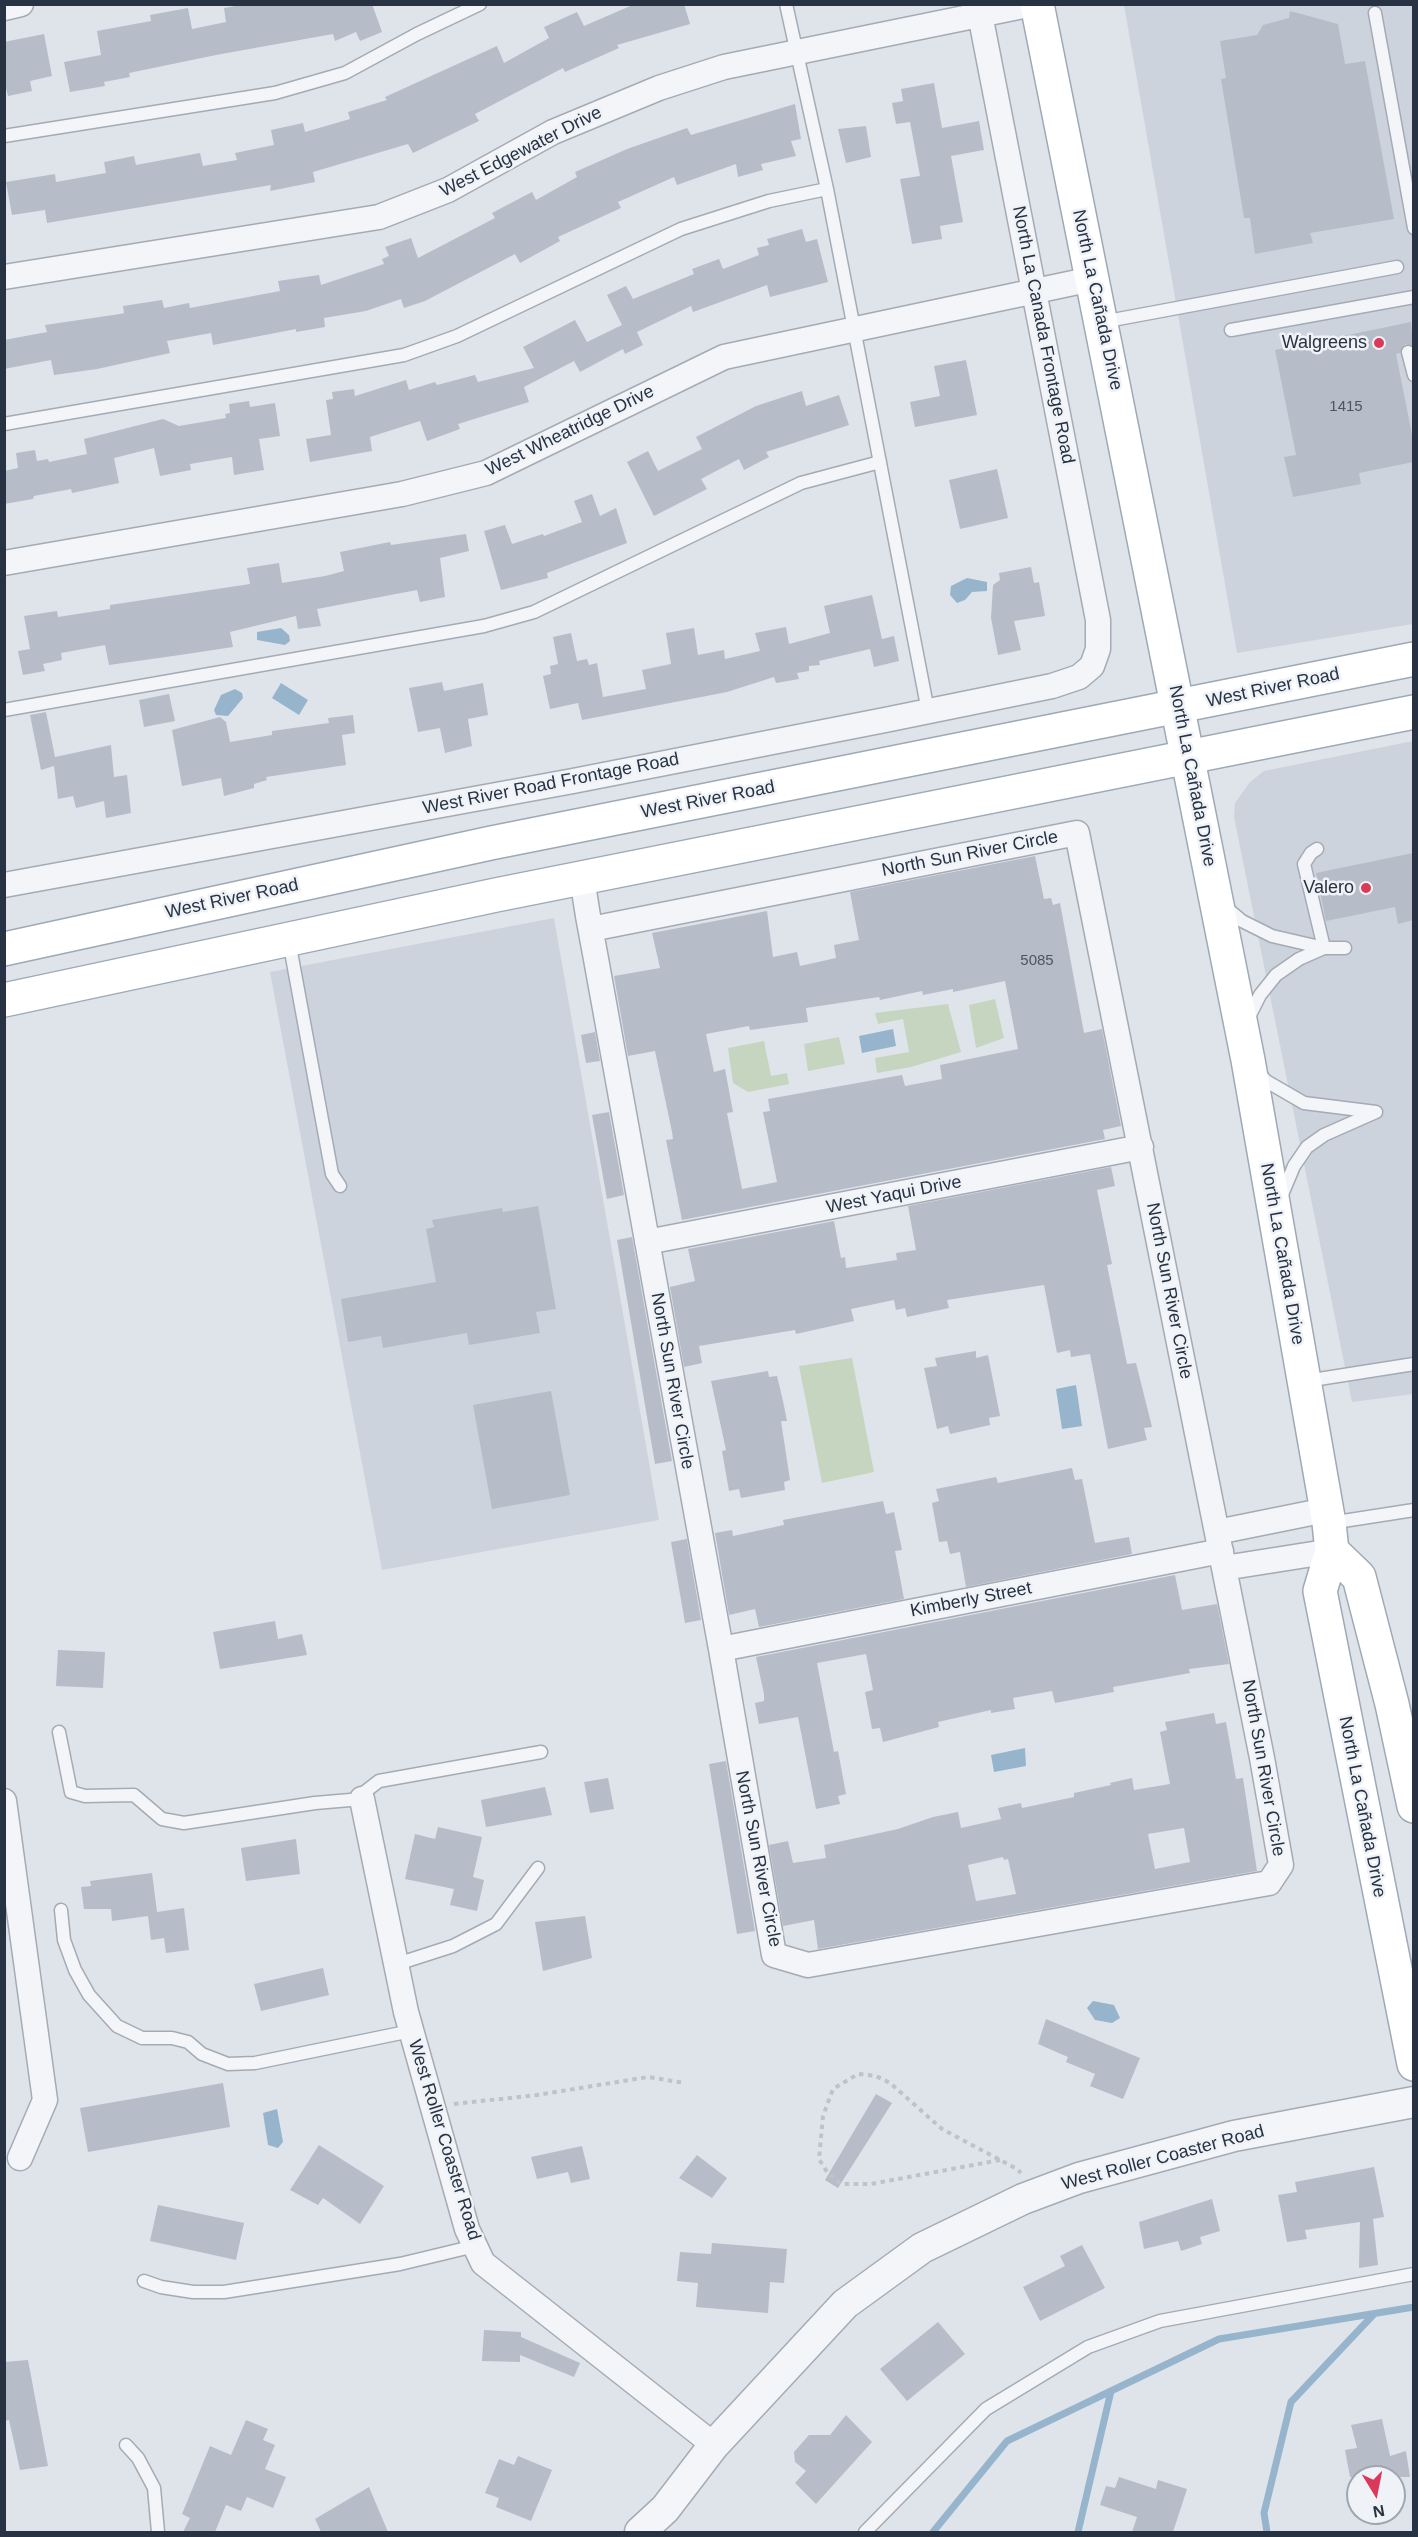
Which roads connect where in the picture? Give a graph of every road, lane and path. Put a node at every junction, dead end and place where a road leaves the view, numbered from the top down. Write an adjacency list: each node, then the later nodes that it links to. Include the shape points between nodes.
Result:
1 (21, 4): 5 (street)
2 (480, 4): 9 (lane, via 345,73 275,93)
3 (786, 4): 8 (lane)
4 (1035, 4): 6 (street, West Edgewater Drive); 14 (main road, North La Cañada Drive)
5 (4, 8)
6 (979, 10): 8 (street, West Edgewater Drive); 15 (street, North La Canada Frontage Road)
7 (1375, 13): 11 (lane)
8 (798, 53): 10 (lane); 13 (street, West Edgewater Drive, via 724,68 659,88 553,132 448,190 379,217)
9 (4, 136)
10 (827, 189): 18 (lane); 22 (lane, via 769,201 681,229 457,336 404,355)
11 (1413, 228)
12 (1397, 267): 17 (lane)
13 (4, 277)
14 (1092, 279): 15 (street, West Wheatridge Drive); 17 (main road, North La Cañada Drive)
15 (1034, 290): 18 (street, West Wheatridge Drive); 26 (street, North La Canada Frontage Road, via 1098,620 1098,649)
16 (1413, 297): 19 (lane)
17 (1102, 322): 27 (main road, North La Cañada Drive)
18 (855, 329): 23 (lane); 24 (street, West Wheatridge Drive, via 724,357 486,473 402,494)
19 (1231, 330)
20 (1408, 352): 21 (lane)
21 (1413, 375)
22 (4, 424)
23 (880, 462): 28 (lane, via 801,483 534,612 484,626); 29 (lane)
24 (4, 563)
25 (1413, 659): 27 (main road, West River Road)
26 (1092, 666): 29 (street, West River Road Frontage Road, via 1079,677 1052,686)
27 (1178, 708): 31 (main road, North La Cañada Drive); 40 (main road, West River Road, via 491,843)
28 (4, 710)
29 (928, 711): 34 (street, West River Road Frontage Road, via 573,781)
30 (1413, 712): 31 (main road)
31 (1188, 756): 33 (main road); 35 (main road, North La Cañada Drive)
32 (1317, 849): 38 (lane, via 1304,864)
33 (582, 878): 36 (street, North Sun River Circle); 37 (main road)
34 (4, 885)
35 (1216, 898): 38 (lane, via 1258,931); 42 (main road, North La Cañada Drive)
36 (591, 929): 43 (street, North Sun River Circle, via 1077,833); 46 (street, North Sun River Circle)
37 (289, 940): 41 (main road); 44 (lane, via 332,1174)
38 (1324, 948): 39 (lane); 42 (lane, via 1276,975 1260,995)
39 (1345, 948)
40 (4, 949)
41 (4, 1000)
42 (1245, 1045): 45 (main road, North La Cañada Drive); 45 (lane, via 1266,1081 1304,1103 1376,1112 1324,1135 1307,1147)
43 (1140, 1147): 46 (street, West Yaqui Drive); 51 (street, North Sun River Circle)
44 (340, 1185)
45 (1274, 1212): 48 (main road, North La Cañada Drive)
46 (647, 1242): 52 (street, North Sun River Circle)
47 (1413, 1364): 48 (lane)
48 (1305, 1381): 50 (main road, North La Cañada Drive)
49 (1413, 1510): 50 (lane)
50 (1329, 1528): 51 (street, Kimberly Street); 51 (street, Kimberly Street); 57 (main road, via 1359,1577); 62 (main road, North La Cañada Drive, via 1320,1591)
51 (1221, 1550): 52 (street, Kimberly Street); 52 (street, North Sun River Circle, via 1281,1865 1269,1883 808,1965 774,1955)
52 (721, 1649)
53 (59, 1732): 55 (lane, via 71,1792 85,1796 134,1795 162,1819 170,1821 184,1823)
54 (541, 1752): 55 (lane, via 379,1781 366,1791)
55 (363, 1799): 60 (street, West Roller Coaster Road)
56 (4, 1801): 66 (street, via 45,2100)
57 (1413, 1806)
58 (538, 1868): 60 (lane, via 496,1924 453,1946)
59 (61, 1910): 61 (lane, via 64,1940 89,1995 117,2026 142,2038 172,2038 228,2064 255,2063)
60 (397, 1965): 61 (street, West Roller Coaster Road)
61 (411, 2031): 65 (street, West Roller Coaster Road)
62 (1413, 2064)
63 (685, 2083): 65 (path, via 648,2077)
64 (1413, 2102): 68 (street, West Roller Coaster Road, via 1234,2136 1119,2166)
65 (433, 2107): 69 (street, West Roller Coaster Road)
66 (20, 2158)
67 (1000, 2160): 67 (path, via 942,2128 890,2083 876,2076 858,2074 833,2090 823,2116 819,2159 841,2184 871,2184); 68 (path, via 1017,2169)
68 (1041, 2192): 73 (street, West Roller Coaster Road, via 922,2248 844,2304)
69 (475, 2246): 71 (lane, via 400,2264 224,2292 193,2292); 73 (street, West Roller Coaster Road, via 483,2263)
70 (1413, 2274): 76 (lane, via 1160,2321 1088,2347 986,2409)
71 (144, 2280)
72 (126, 2445): 74 (lane, via 154,2488)
73 (714, 2445): 75 (street, West Roller Coaster Road, via 665,2509)
74 (158, 2532)
75 (640, 2532)
76 (865, 2532)

